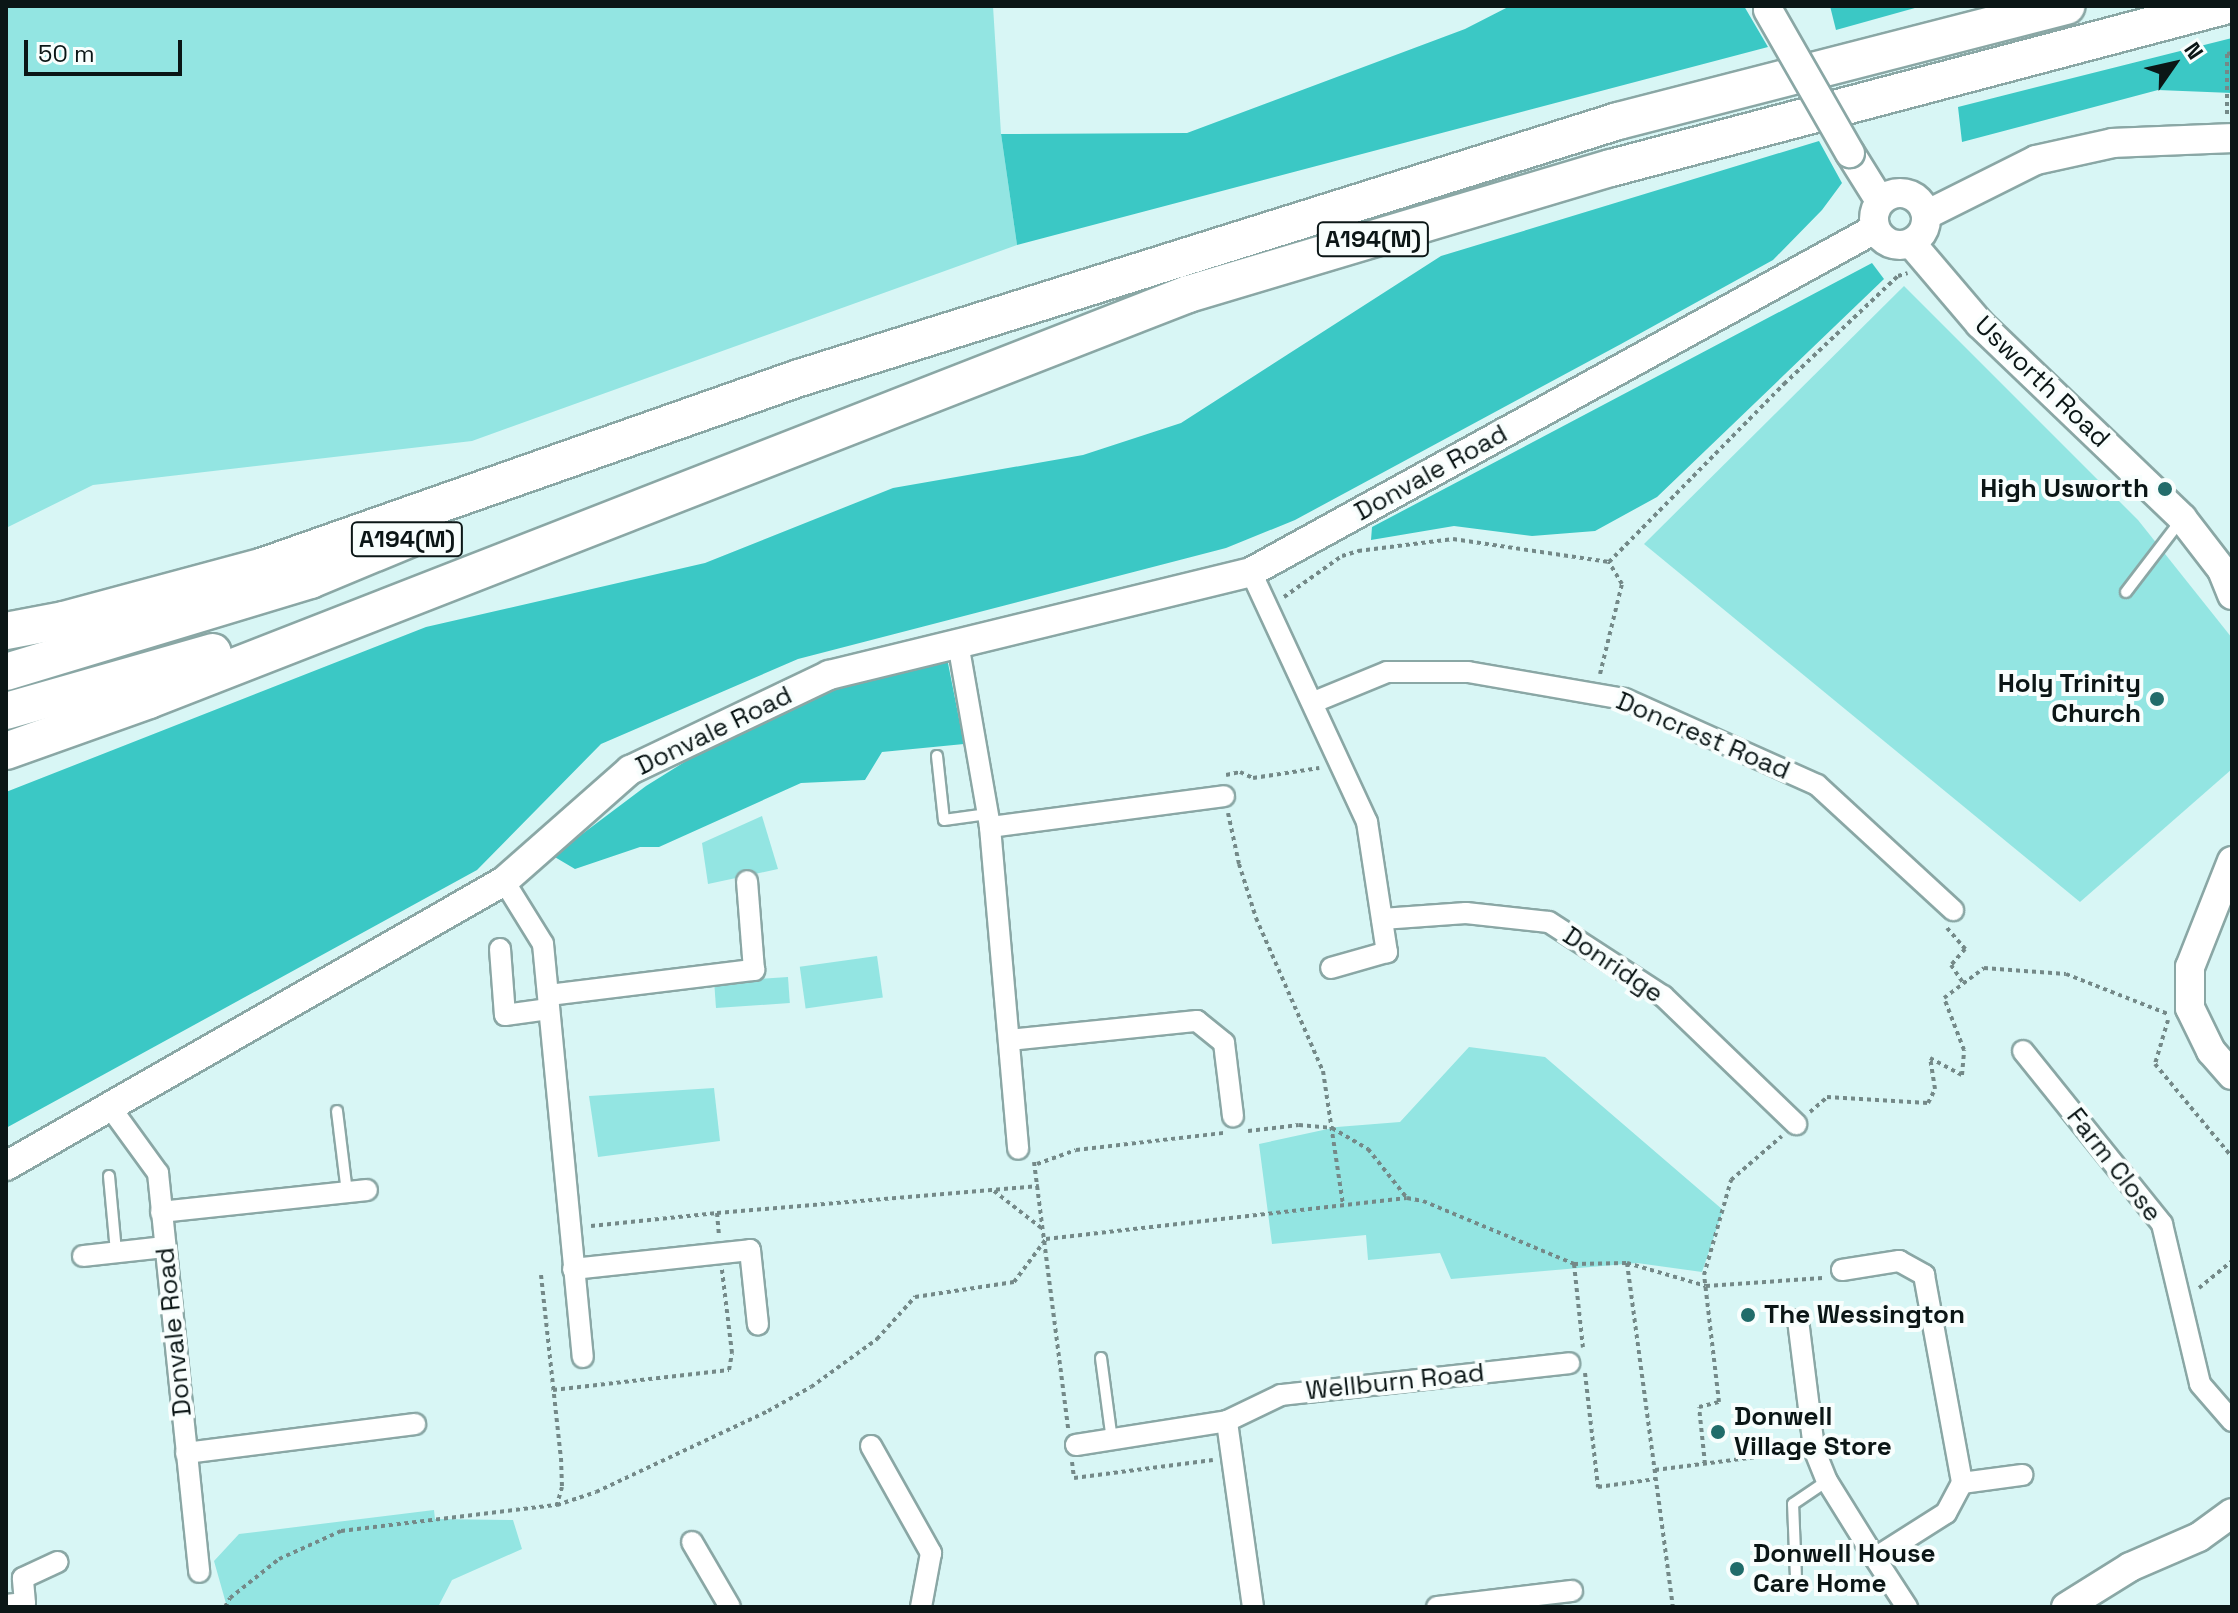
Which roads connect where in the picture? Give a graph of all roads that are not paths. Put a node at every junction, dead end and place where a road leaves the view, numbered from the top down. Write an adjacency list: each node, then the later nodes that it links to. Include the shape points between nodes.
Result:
1 (2067, 6): 8 (highway, A194(M), via 1618,121)
2 (2224, 6): 10 (highway, A194(M), via 1611,168 1188,294)
3 (1767, 8): 5 (street, bridge, via 1850,153)
4 (2230, 137): 6 (street, via 2113,143 2036,160)
5 (1878, 215): 6 (street, via 1895,193 1912,195); 7 (street, via 1894,245); 11 (street, Donvale Road)
6 (1926, 215): 7 (street, via 1925,229)
7 (1911, 243): 9 (street, Usworth Road, via 1980,324)
8 (799, 378): 14 (highway, A194(M), via 261,567); 16 (highway, A194(M), via 310,580)
9 (2182, 518): 12 (lane); 13 (street, Usworth Road, via 2222,570)
10 (545, 543): 18 (highway, A194(M), via 195,658); 19 (highway, A194(M))
11 (1251, 572): 15 (street, Donvale Road); 17 (street)
12 (2126, 592)
13 (2232, 595)
14 (6, 631)
15 (958, 643): 22 (street); 24 (street, Donvale Road, via 829,675 630,770)
16 (6, 672)
17 (1314, 702): 26 (street, Doncrest Road, via 1387,672 1468,672 1625,699 1817,785); 27 (street, via 1367,822)
18 (6, 711)
19 (6, 751)
20 (937, 756): 22 (lane, via 944,820)
21 (1224, 796): 22 (street)
22 (989, 821): 31 (street)
23 (2232, 861): 33 (street, via 2178,1012)
24 (504, 881): 30 (street, via 543,944); 34 (street, Donvale Road)
25 (747, 881): 30 (street, via 754,970)
26 (1953, 910)
27 (1382, 919): 29 (street, via 1387,952); 37 (street, Donridge, via 1466,913 1549,922 1663,996)
28 (500, 949): 30 (street, via 505,1015)
29 (1331, 968)
30 (549, 1002): 46 (street)
31 (1009, 1040): 36 (street, via 1197,1021 1224,1043); 38 (street)
32 (2023, 1051): 54 (street, Farm Close, via 2162,1224 2200,1384)
33 (2232, 1075)
34 (110, 1107): 39 (street, Donvale Road); 42 (street, Donvale Road, via 158,1173)
35 (337, 1111): 41 (lane)
36 (1233, 1116)
37 (1796, 1124)
38 (1018, 1149)
39 (6, 1166)
40 (109, 1176): 44 (lane)
41 (357, 1191): 42 (street, Donvale Road)
42 (161, 1212): 43 (street, Donvale Road)
43 (164, 1247): 44 (street); 59 (street, Donvale Road)
44 (116, 1251): 45 (street)
45 (83, 1256)
46 (573, 1269): 49 (street, via 750,1250); 50 (street)
47 (1842, 1270): 62 (street, via 1899,1261 1924,1275)
48 (1798, 1320): 61 (street, via 1814,1449)
49 (758, 1325)
50 (583, 1357)
51 (1101, 1358): 56 (lane)
52 (1579, 1359): 53 (street, Wellburn Road, via 1281,1395)
53 (1227, 1421): 56 (street, Wellburn Road); 73 (street)
54 (2232, 1421)
55 (415, 1424): 59 (street, Donvale Road)
56 (1113, 1442): 57 (street, Wellburn Road)
57 (1076, 1445)
58 (871, 1446): 71 (street, via 931,1553 930,1575)
59 (186, 1453): 67 (street, Donvale Road)
60 (2022, 1475): 62 (street)
61 (1827, 1481): 65 (street); 68 (lane, via 1793,1504)
62 (1962, 1483): 65 (street, via 1946,1513)
63 (2232, 1513): 76 (street, via 2199,1537 2130,1567)
64 (692, 1542): 72 (street)
65 (1875, 1558): 75 (street)
66 (58, 1562): 70 (street, via 23,1578 25,1603)
67 (199, 1572)
68 (1796, 1578)
69 (1572, 1591): 74 (street)
70 (6, 1605)
71 (913, 1606)
72 (730, 1607)
73 (1253, 1607)
74 (1437, 1607)
75 (1907, 1607)
76 (2066, 1607)

